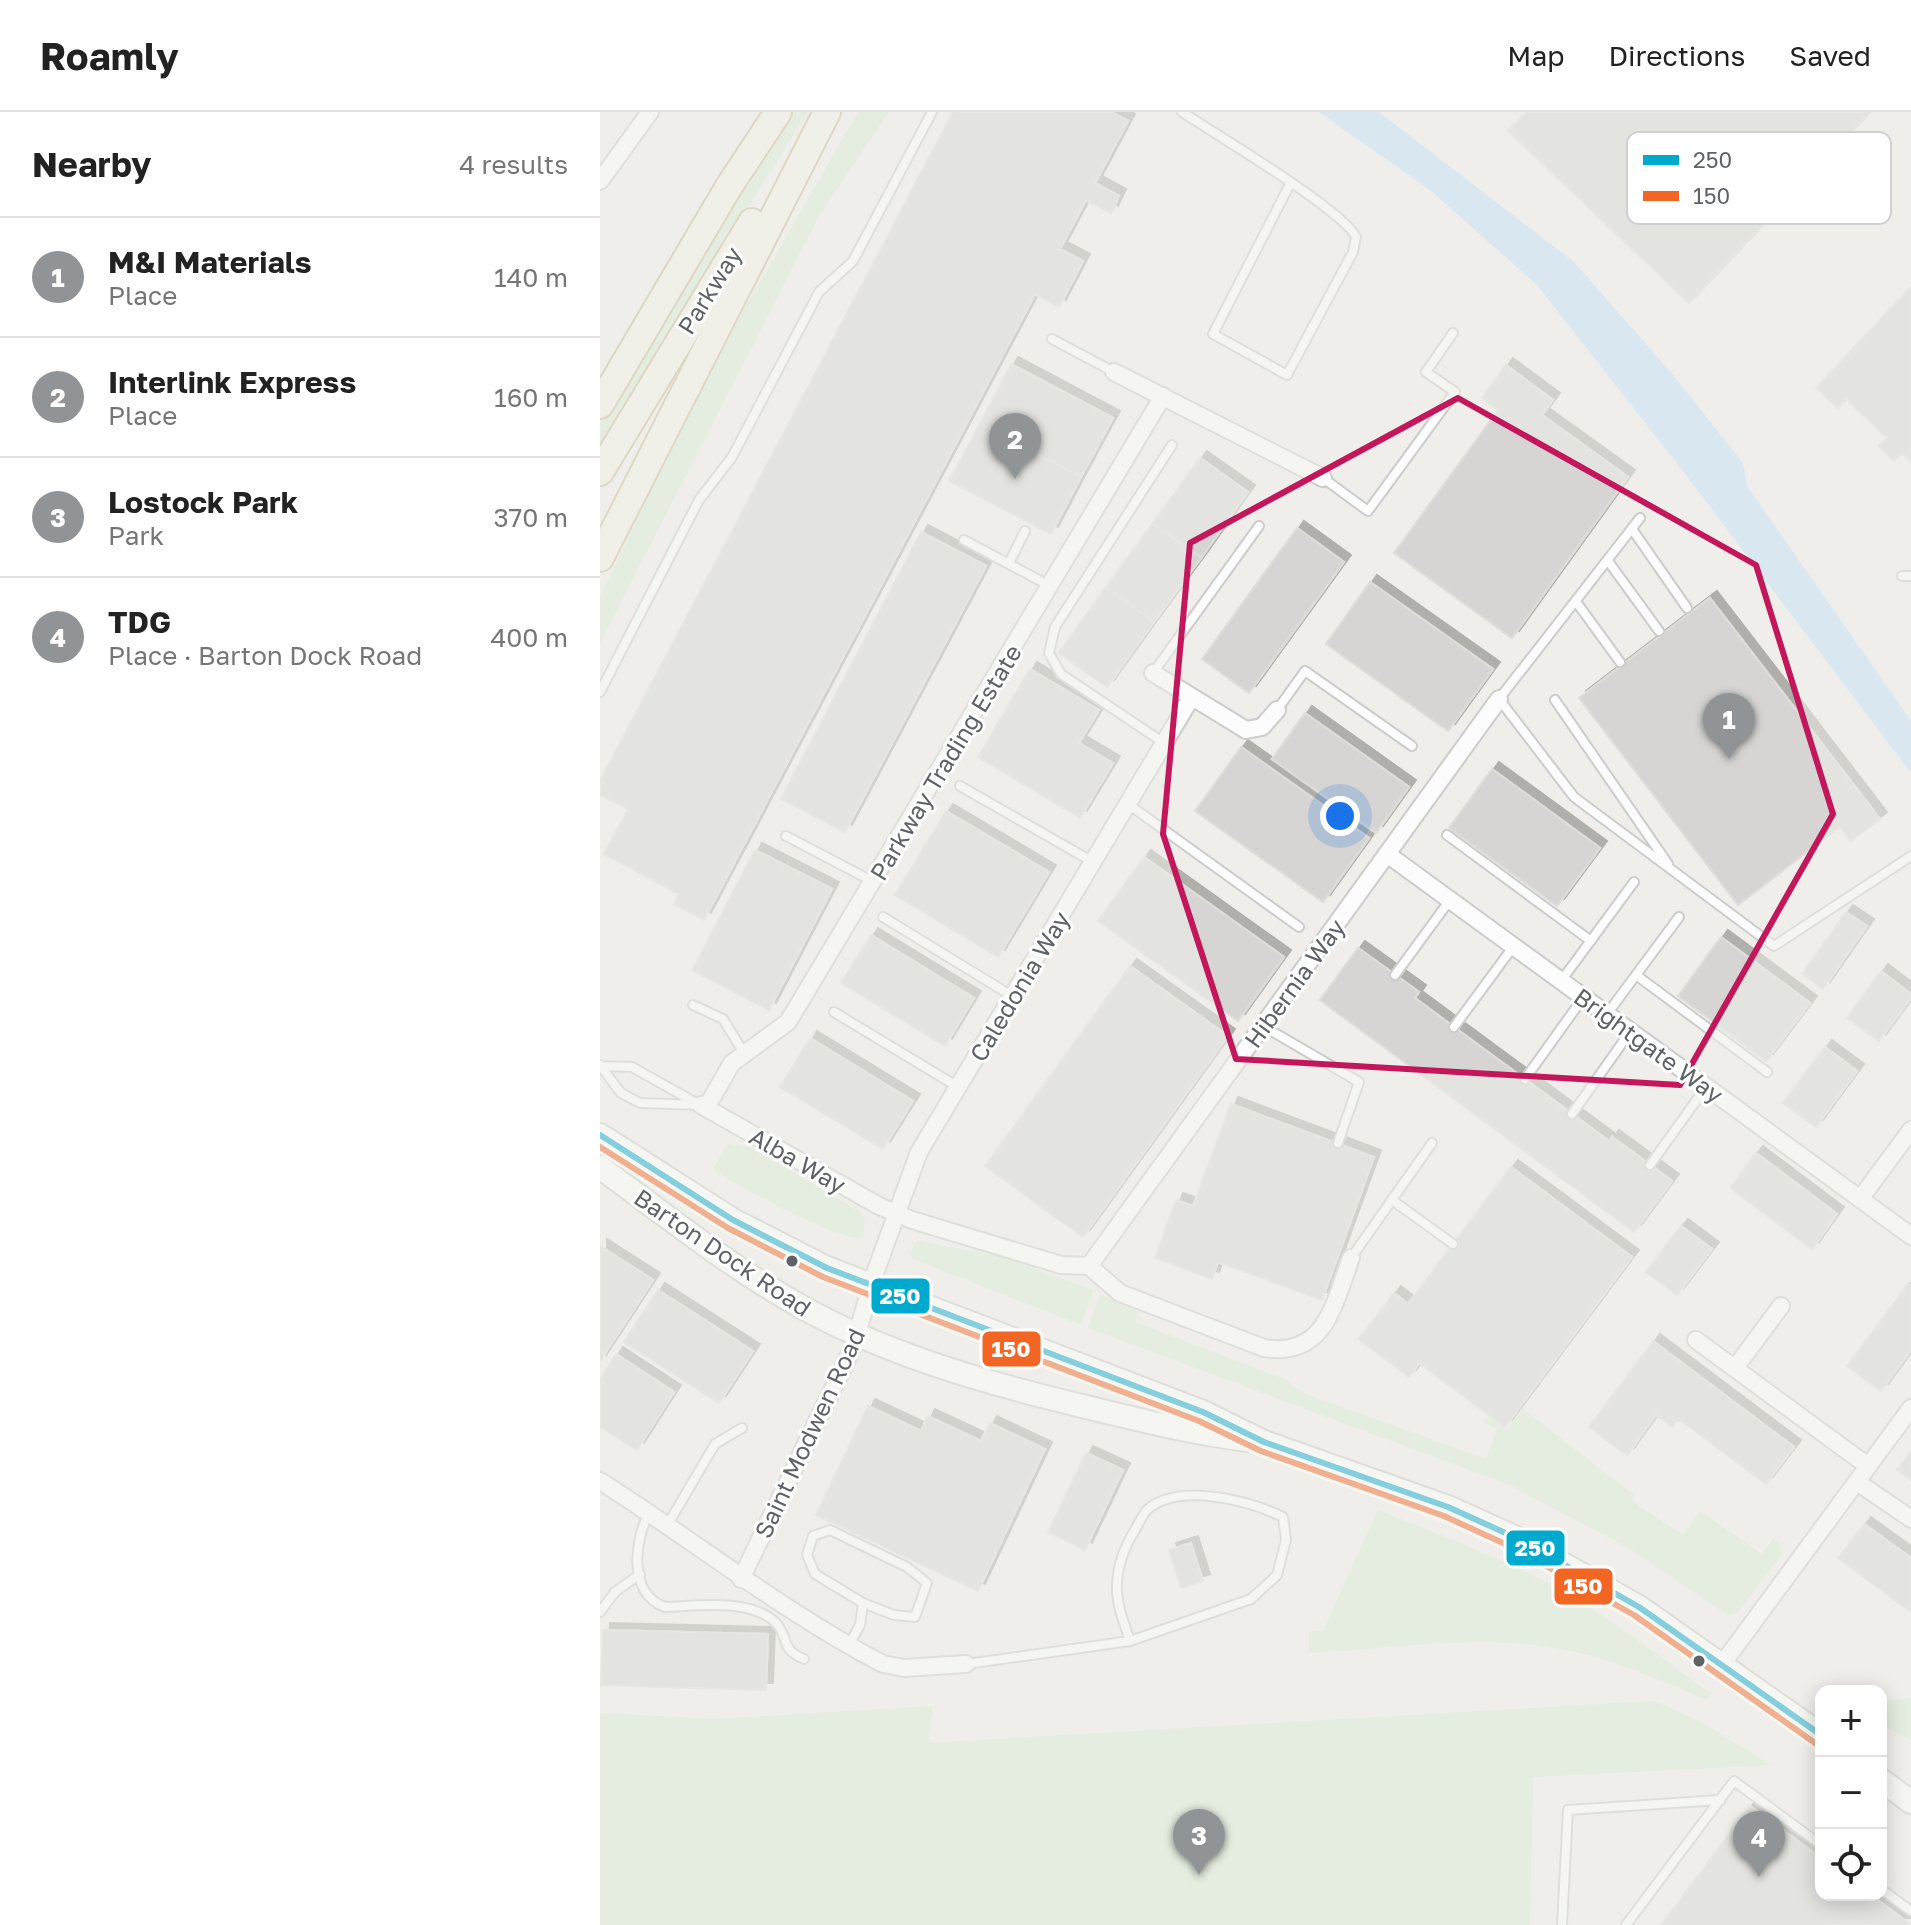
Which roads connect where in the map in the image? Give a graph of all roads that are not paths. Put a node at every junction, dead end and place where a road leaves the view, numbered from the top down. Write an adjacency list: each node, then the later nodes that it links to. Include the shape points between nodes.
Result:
1 (650, 112): 6 (street)
2 (778, 112): 8 (highway, Parkway)
3 (825, 112): 16 (highway, Parkway, via 704,296); 23 (highway)
4 (932, 112): 32 (lane, via 853,261 819,292 732,457 699,500)
5 (1182, 112): 7 (lane)
6 (600, 181)
7 (1290, 184): 7 (lane, via 1334,213 1356,237 1353,252 1287,375 1213,334)
8 (728, 188): 11 (highway); 14 (highway, Parkway)
9 (1453, 333): 17 (lane, via 1426,372 1455,392 1368,511)
10 (1052, 339): 12 (lane)
11 (600, 368)
12 (1114, 372): 13 (street)
13 (1163, 396): 17 (street); 26 (street, Parkway Trading Estate)
14 (600, 405)
15 (1172, 445): 37 (lane, via 1055,627 1049,653 1061,674)
16 (600, 472)
17 (1323, 478)
18 (1640, 518): 20 (lane)
19 (1259, 526): 31 (lane)
20 (1632, 529): 24 (lane); 28 (lane)
21 (1025, 531): 25 (lane)
22 (964, 540): 25 (lane)
23 (600, 558)
24 (1608, 561): 27 (lane); 29 (lane)
25 (1009, 563): 26 (lane)
26 (1051, 586): 47 (street, Parkway Trading Estate)
27 (1577, 603): 30 (lane); 34 (lane)
28 (1687, 608)
29 (1659, 631)
30 (1620, 662)
31 (1153, 673): 33 (street)
32 (600, 692)
33 (1191, 698): 36 (street, via 1246,730 1262,727); 37 (street, Caledonia Way)
34 (1499, 699): 43 (street, Hibernia Way); 46 (lane, via 1574,797)
35 (1555, 700): 46 (lane)
36 (1277, 710): 38 (lane, via 1305,671)
37 (1164, 743): 40 (street, Caledonia Way)
38 (1412, 746)
39 (960, 786): 45 (lane)
40 (1128, 804): 45 (street, Caledonia Way); 52 (lane)
41 (1447, 835): 53 (lane)
42 (786, 836): 47 (lane)
43 (1387, 854): 49 (street, Brightgate Way); 63 (street, Hibernia Way)
44 (1911, 856): 46 (lane, via 1774,946)
45 (1093, 862): 58 (street, Caledonia Way)
46 (1674, 871)
47 (872, 881): 66 (street, Parkway Trading Estate, via 788,1022)
48 (1634, 882): 53 (lane)
49 (1450, 900): 54 (street, Brightgate Way); 55 (lane)
50 (883, 917): 58 (lane)
51 (1679, 917): 56 (lane)
52 (1299, 927)
53 (1591, 941): 57 (lane)
54 (1514, 946): 57 (street, Brightgate Way); 64 (lane)
55 (1395, 975)
56 (1636, 975): 62 (lane); 68 (lane)
57 (1561, 981): 59 (street, Brightgate Way)
58 (1012, 996): 71 (street, Caledonia Way)
59 (1584, 997): 62 (street, Brightgate Way); 69 (lane)
60 (693, 1005): 66 (lane, via 723,1019)
61 (834, 1012): 71 (lane)
62 (1607, 1014): 65 (street, Brightgate Way)
63 (1263, 1025): 76 (lane, via 1359,1082); 86 (street, Hibernia Way)
64 (1454, 1027)
65 (1631, 1031): 70 (street, Brightgate Way); 73 (lane)
66 (744, 1053): 72 (street, Parkway Trading Estate)
67 (600, 1065): 72 (lane, via 632,1067); 72 (lane, via 621,1093 640,1103)
68 (1767, 1072)
69 (1525, 1079)
70 (1707, 1086): 78 (lane); 80 (street, Brightgate Way)
71 (958, 1087): 82 (street, Caledonia Way, via 914,1163)
72 (703, 1106): 82 (street, Alba Way)
73 (1572, 1114)
74 (1911, 1130): 80 (street)
75 (600, 1135): 87 (main road, Barton Dock Road, via 733,1220)
76 (1338, 1143)
77 (1432, 1143): 81 (lane)
78 (1650, 1165)
79 (600, 1167): 89 (main road, Barton Dock Road, via 771,1289)
80 (1860, 1199): 83 (street, Brightgate Way)
81 (1392, 1200): 84 (lane); 85 (lane)
82 (896, 1213): 86 (street, via 1061,1265); 87 (street, Caledonia Way)
83 (1911, 1236)
84 (1453, 1244)
85 (1351, 1258): 86 (street, via 1323,1328 1300,1346 1280,1350 1136,1301)
86 (1089, 1266)
87 (871, 1285): 89 (street, Saint Modwen Road); 94 (main road, Barton Dock Road, via 1203,1412)
88 (1781, 1306): 91 (street)
89 (857, 1336): 94 (main road, Barton Dock Road, via 1026,1392 1198,1434); 102 (street, Saint Modwen Road)
90 (1696, 1340): 91 (street)
91 (1735, 1368): 95 (street)
92 (1911, 1408): 95 (street)
93 (742, 1428): 100 (lane, via 715,1444)
94 (1264, 1442): 108 (main road, Barton Dock Road, via 1448,1507 1521,1540 1582,1572)
95 (1868, 1466): 97 (street)
96 (600, 1481): 98 (street)
97 (1857, 1482): 99 (street); 108 (street)
98 (650, 1512): 100 (street); 101 (lane, via 640,1530)
99 (1911, 1519)
100 (668, 1524): 102 (street)
101 (640, 1574): 104 (lane, via 615,1592); 107 (lane, via 644,1592 665,1607 739,1607 756,1612 776,1624 786,1649)
102 (741, 1579): 106 (street)
103 (863, 1603): 103 (lane, via 815,1574 807,1555 813,1536 830,1530 855,1539 927,1583 915,1617); 106 (lane, via 860,1625)
104 (600, 1612)
105 (1130, 1641): 105 (lane, via 1251,1599 1277,1575 1286,1540 1283,1517 1253,1503 1199,1497 1171,1497 1147,1510 1118,1570 1117,1598); 109 (lane)
106 (849, 1645): 109 (street, via 883,1664 904,1668)
107 (804, 1659)
108 (1723, 1663): 110 (main road, Barton Dock Road)
109 (966, 1664)
110 (1815, 1731)
111 (1887, 1784): 113 (main road)
112 (1720, 1800): 114 (lane, via 1734,1781); 117 (lane, via 1568,1810); 118 (lane)
113 (1911, 1802)
114 (1815, 1841)
115 (1887, 1893): 116 (lane)
116 (1911, 1911)
117 (1562, 1925)
118 (1626, 1925)

